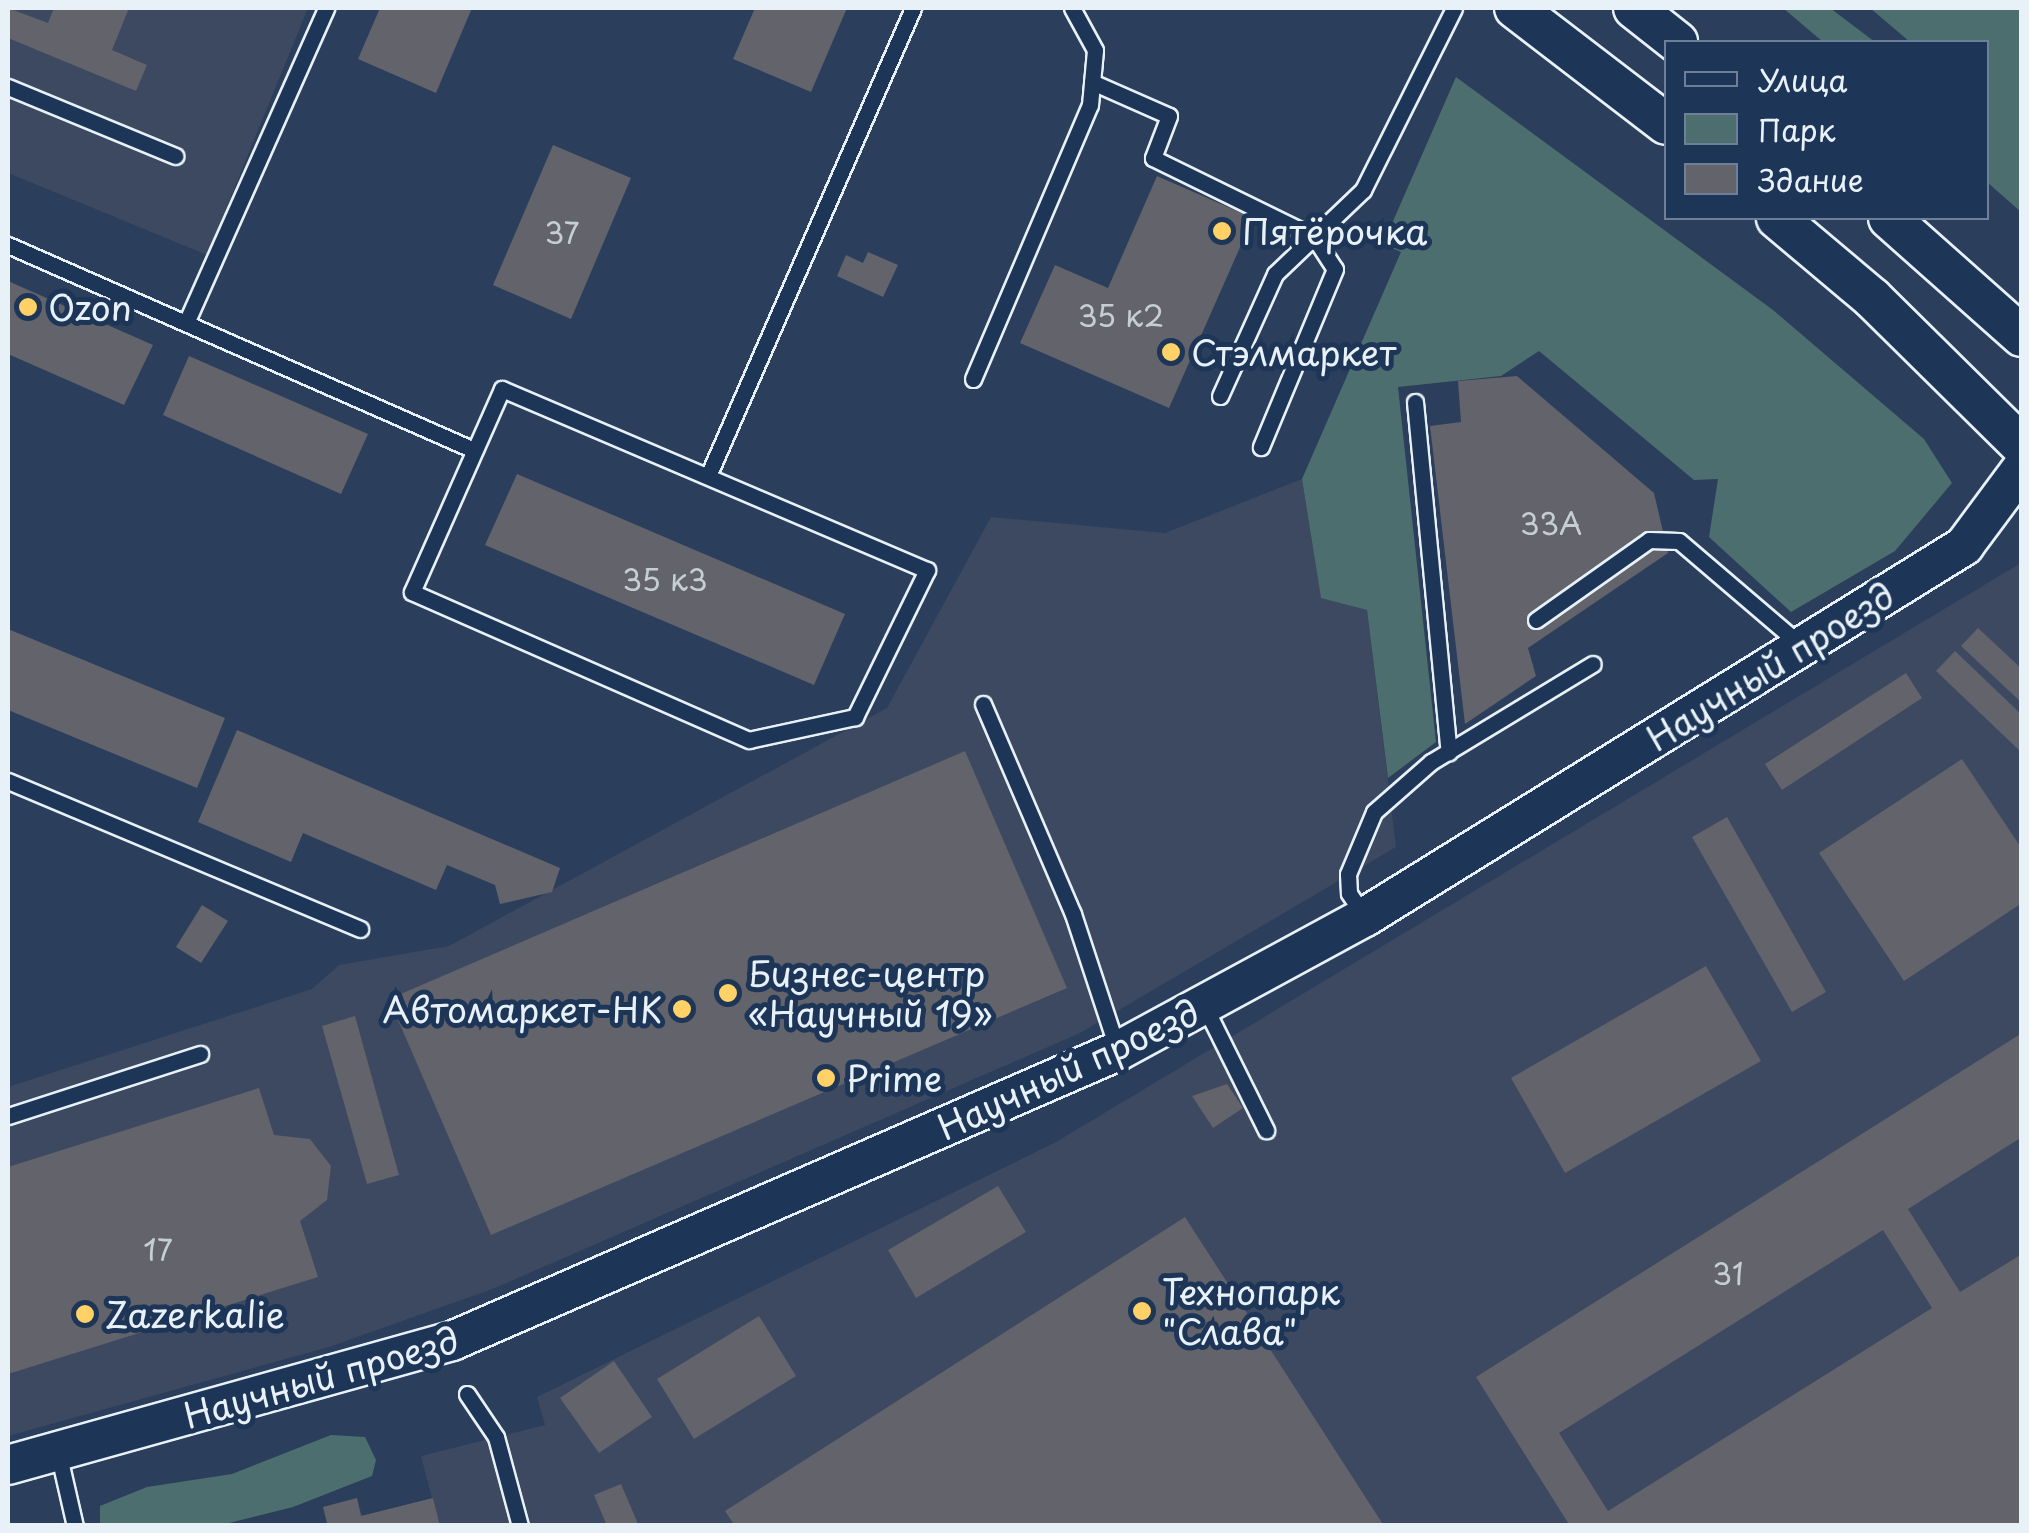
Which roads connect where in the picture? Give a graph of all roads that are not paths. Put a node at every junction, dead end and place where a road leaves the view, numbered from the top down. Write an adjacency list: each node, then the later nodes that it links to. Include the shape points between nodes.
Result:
1 (326, 8): 16 (lane)
2 (912, 8): 25 (lane)
3 (1072, 8): 8 (lane, via 1095,50)
4 (1454, 8): 14 (lane, via 1363,190)
5 (1516, 8): 10 (main road)
6 (1634, 8): 7 (main road)
7 (1674, 40)
8 (1092, 82): 14 (lane, via 1169,116 1152,158); 18 (lane, via 1090,106)
9 (8, 87): 11 (lane)
10 (1664, 122)
11 (175, 156)
12 (1779, 220): 21 (main road, via 1872,298)
13 (1891, 220): 17 (main road)
14 (1314, 237): 19 (lane, via 1275,274); 22 (lane, via 1335,269)
15 (8, 245): 16 (lane)
16 (186, 323): 23 (lane)
17 (2022, 336)
18 (973, 379)
19 (1220, 396)
20 (1415, 402): 30 (lane)
21 (2022, 446)
22 (1262, 447)
23 (474, 450): 25 (lane, via 502,390); 25 (lane, via 412,592 750,740 856,717 927,570)
24 (2022, 468): 27 (street, Научный проезд, via 1964,546)
25 (708, 476)
26 (1536, 620): 27 (lane, via 1649,540 1679,540)
27 (1802, 646): 32 (street, Научный проезд)
28 (1593, 664): 30 (lane)
29 (983, 704): 35 (lane, via 1072,914)
30 (1449, 752): 32 (lane, via 1374,812 1359,838 1349,893)
31 (8, 780): 33 (lane)
32 (1365, 917): 34 (street, Научный проезд)
33 (360, 929)
34 (1204, 1005): 35 (street, Научный проезд); 38 (lane)
35 (1118, 1052): 40 (street, Научный проезд, via 452,1341)
36 (200, 1054): 37 (lane)
37 (8, 1116)
38 (1266, 1130)
39 (467, 1394): 43 (lane, via 496,1437)
40 (58, 1452): 41 (street, Научный проезд); 42 (lane)
41 (8, 1465)
42 (75, 1526)
43 (520, 1526)

